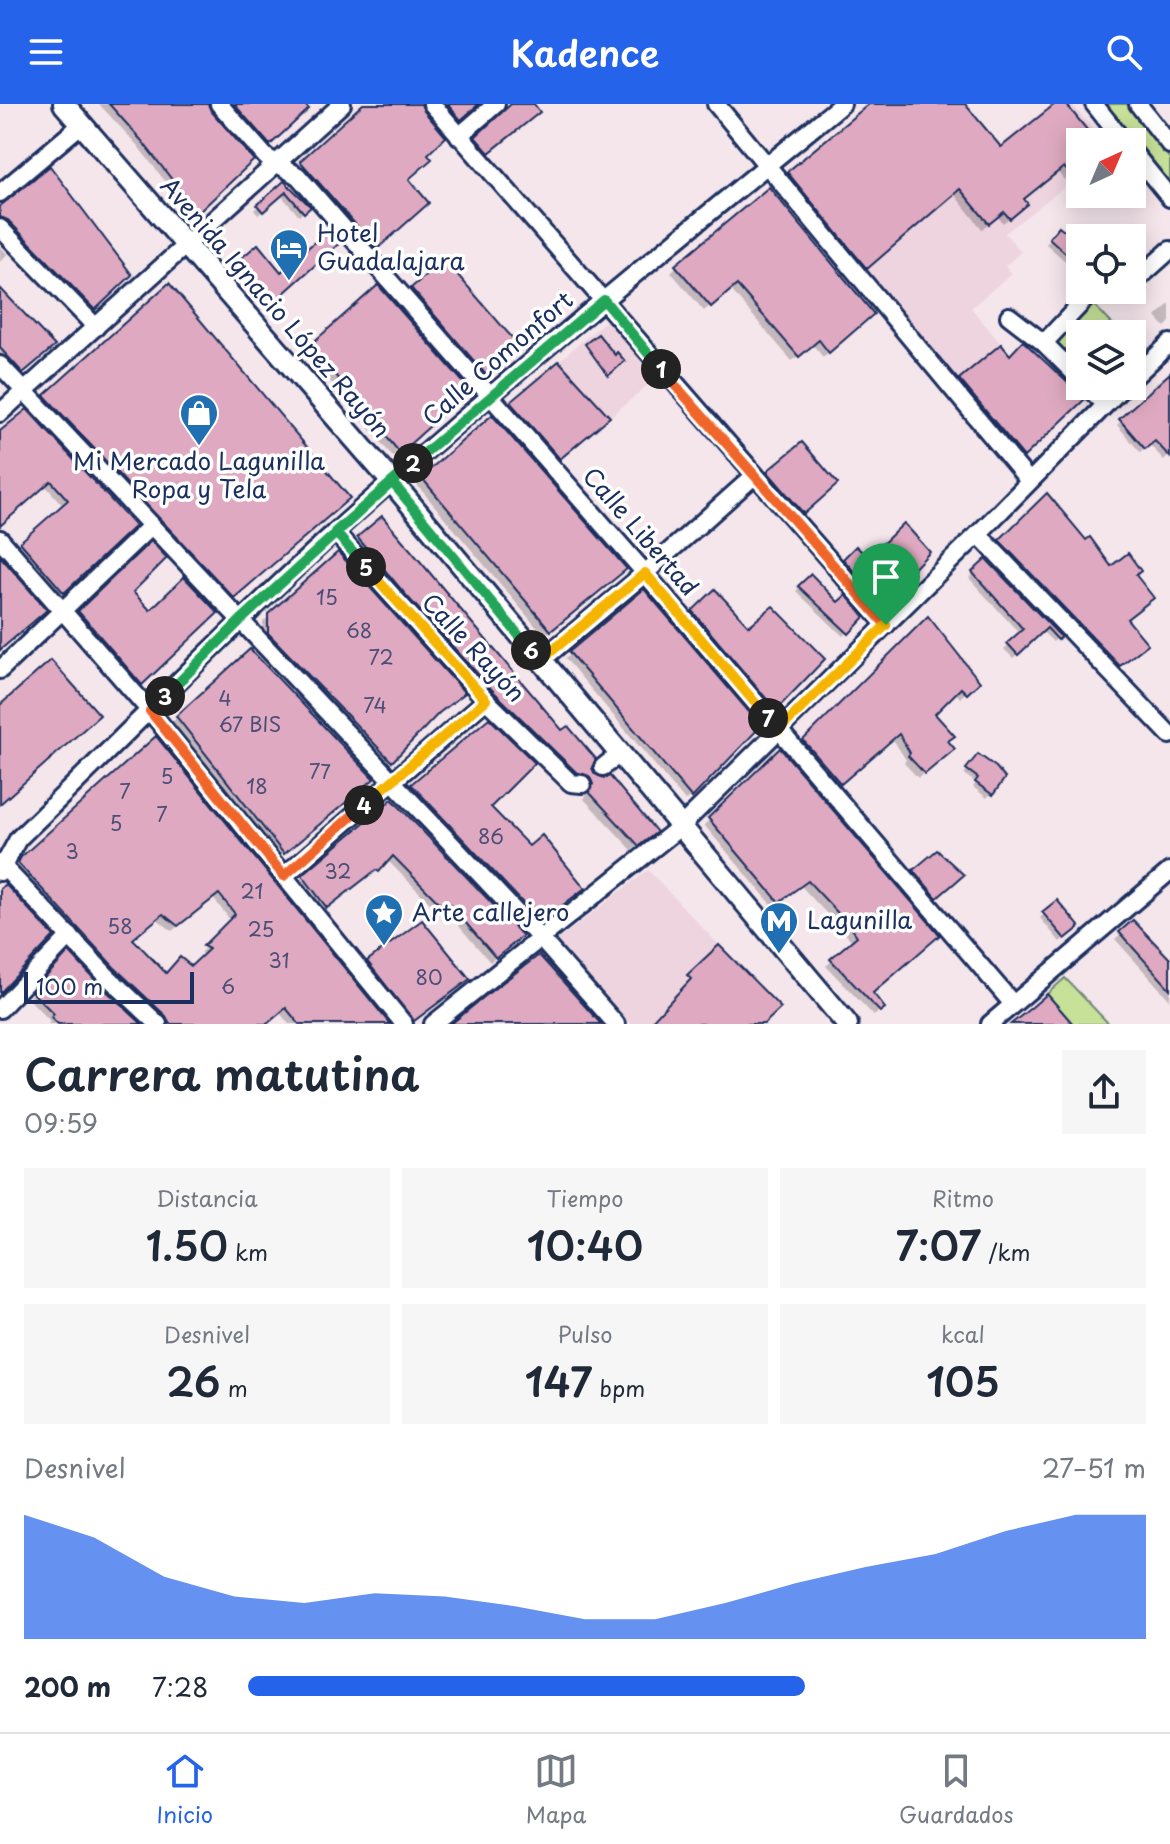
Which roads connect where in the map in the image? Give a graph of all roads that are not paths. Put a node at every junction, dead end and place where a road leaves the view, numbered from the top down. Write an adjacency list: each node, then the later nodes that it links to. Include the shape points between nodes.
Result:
1 (64, 104): 10 (main road, Avenida Ignacio López Rayón)
2 (219, 104): 14 (street, Calle Libertad)
3 (342, 104): 14 (street)
4 (432, 104): 12 (street)
5 (496, 104): 12 (street)
6 (716, 104): 15 (street)
7 (842, 104): 15 (street, Calle Comonfort)
8 (1094, 104): 11 (street)
9 (1138, 104): 13 (street)
10 (82, 124): 17 (street); 20 (main road, Avenida Ignacio López Rayón)
11 (1113, 128)
12 (459, 136): 23 (street)
13 (1170, 145)
14 (277, 164): 20 (street); 33 (street, Calle Libertad, via 298,176)
15 (766, 167): 23 (street, Calle Comonfort); 39 (street)
16 (1146, 168): 18 (street)
17 (0, 193)
18 (1170, 198)
19 (0, 228): 26 (street)
20 (187, 245): 26 (street); 40 (main road, Avenida Ignacio López Rayón)
21 (1170, 250): 22 (street)
22 (1146, 271)
23 (604, 300): 33 (street, Calle Comonfort); 38 (street)
24 (1081, 304): 27 (street)
25 (1009, 316): 27 (street)
26 (96, 327): 32 (street)
27 (1044, 343): 30 (street)
28 (1170, 343): 31 (street)
29 (0, 365): 32 (street)
30 (1066, 365)
31 (1146, 366)
32 (25, 392): 37 (street); 41 (street)
33 (490, 397): 40 (street, Calle Comonfort); 45 (street, Calle Libertad)
34 (1101, 400): 36 (street)
35 (1109, 400): 36 (street)
36 (1105, 404): 39 (street)
37 (0, 413)
38 (754, 476): 45 (street); 48 (street)
39 (1029, 481): 43 (street)
40 (392, 482): 42 (street, Calle Comonfort); 49 (main road, Avenida Ignacio López Rayón)
41 (151, 526): 46 (street); 47 (street)
42 (335, 532): 47 (street, Calle Comonfort); 51 (street, Calle Rayón)
43 (978, 534): 48 (street); 54 (street)
44 (0, 539): 46 (street)
45 (645, 573): 49 (street); 53 (street, Calle Libertad)
46 (63, 612): 50 (street); 52 (street)
47 (241, 620): 52 (street, Calle Comonfort); 55 (street)
48 (886, 625): 53 (street)
49 (540, 661): 57 (main road, Avenida Ignacio López Rayón, via 610,761)
50 (0, 670)
51 (486, 700): 55 (street); 56 (street, Calle Rayón, via 571,783)
52 (150, 711): 58 (street, Calle Comonfort, via 18,839); 60 (street)
53 (779, 730): 57 (street); 63 (street, Calle Libertad)
54 (1170, 735)
55 (391, 782): 60 (street); 62 (street)
56 (582, 784)
57 (680, 827): 62 (street); 69 (main road, Avenida Ignacio López Rayón)
58 (2, 867): 61 (street)
59 (1170, 871): 63 (street)
60 (284, 876): 66 (street)
61 (70, 936): 64 (street); 65 (street)
62 (541, 939): 67 (street); 68 (street)
63 (1013, 1004): 70 (street)
64 (0, 1009)
65 (158, 1024)
66 (404, 1024)
67 (433, 1024)
68 (616, 1024)
69 (847, 1024)
70 (990, 1024)

